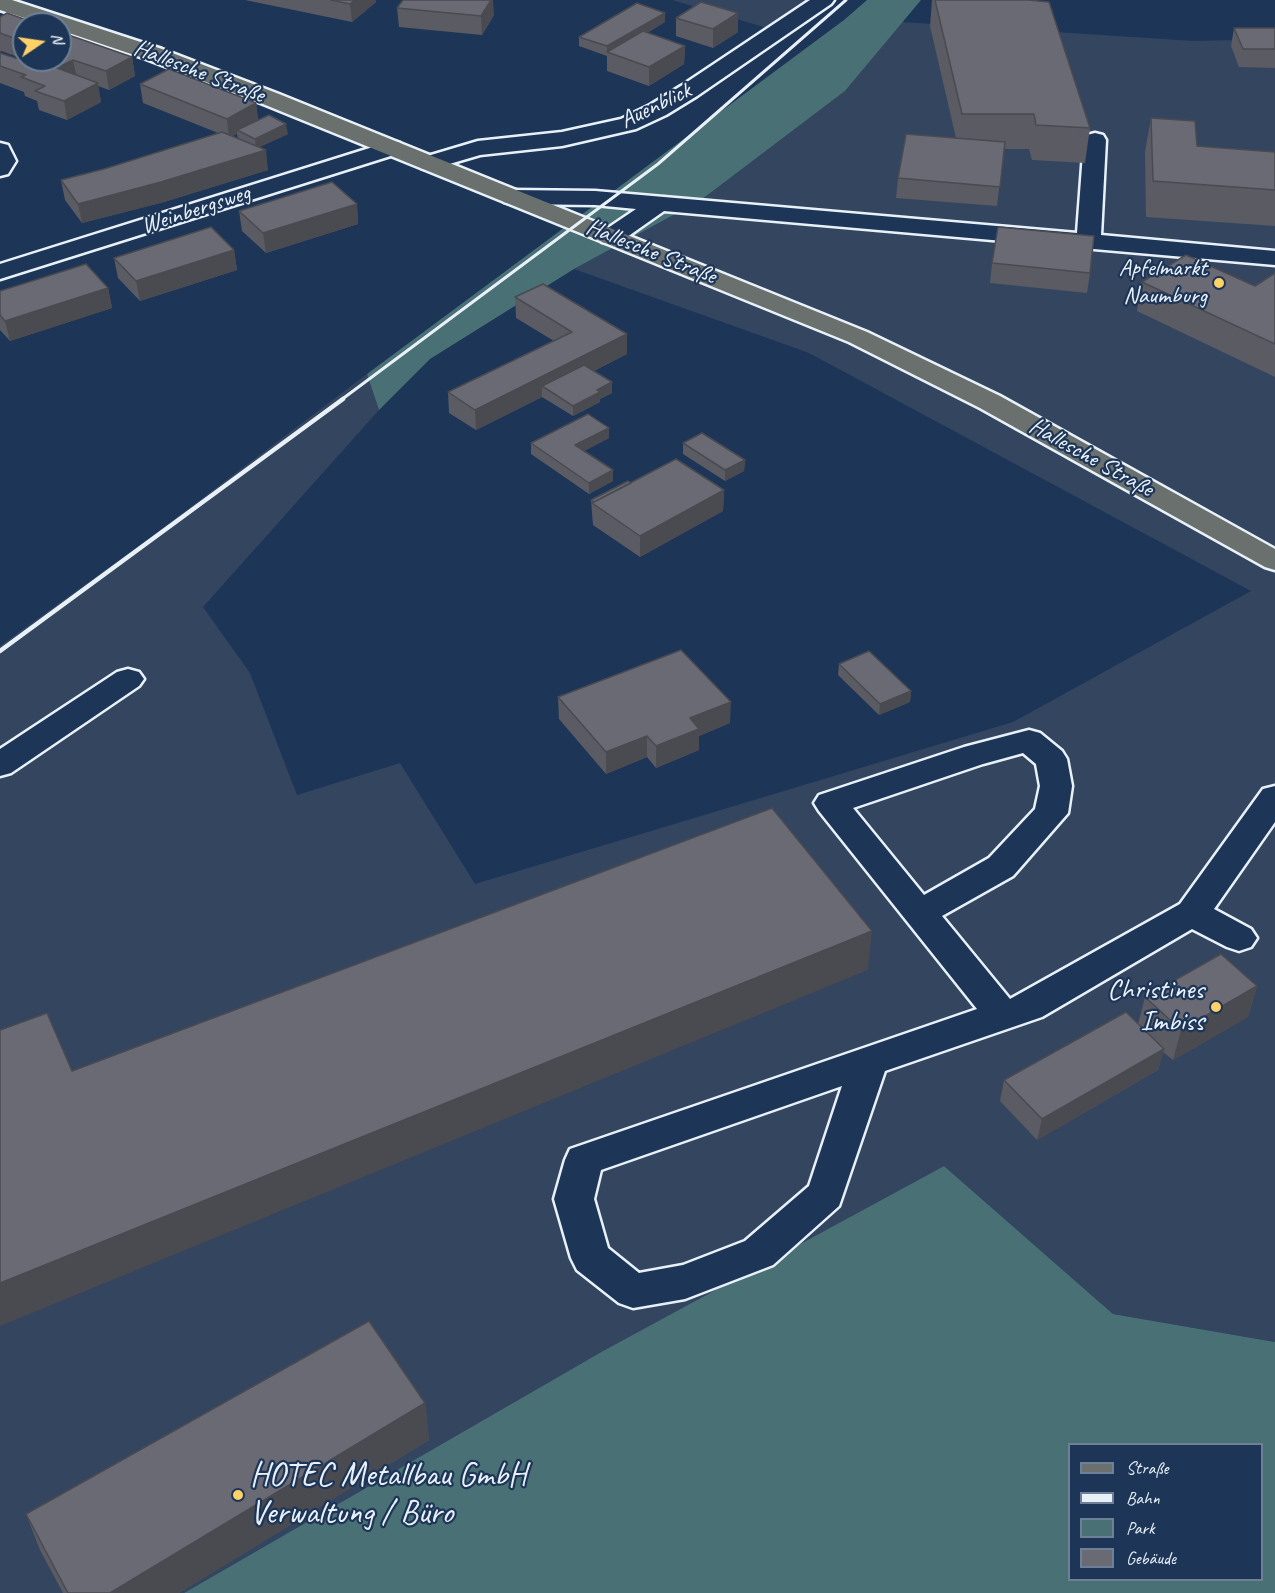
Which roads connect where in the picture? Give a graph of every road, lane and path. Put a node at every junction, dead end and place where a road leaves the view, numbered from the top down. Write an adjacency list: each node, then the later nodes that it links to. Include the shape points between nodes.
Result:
1 (824, 0): 6 (street, Auenblick, via 689,91 628,124 562,139 478,148)
2 (0, 3): 4 (main road, Hallesche Straße, via 154,54)
3 (1095, 140): 11 (street)
4 (392, 148): 6 (main road, Hallesche Straße); 13 (street, Weinbergsweg)
5 (0, 150): 7 (street, via 4,161)
6 (429, 164): 8 (main road, Hallesche Straße)
7 (0, 169)
8 (512, 197): 9 (street); 10 (main road, Hallesche Straße)
9 (659, 204): 10 (street); 11 (street)
10 (611, 237): 14 (main road, Hallesche Straße, via 927,369)
11 (1089, 241): 12 (street)
12 (1275, 258)
13 (0, 272)
14 (1275, 561)
15 (128, 679): 16 (street)
16 (0, 765)
17 (1275, 797): 19 (street)
18 (920, 913): 18 (street, via 831,803 1029,741 1051,759 1056,786 1051,813 1001,867); 21 (street)
19 (1192, 913): 20 (street); 21 (street, via 1029,1007)
20 (1239, 938)
21 (1002, 1016): 22 (street)
22 (869, 1062): 22 (street, via 584,1160 574,1199 591,1258 633,1291 685,1282 759,1252 825,1195)

